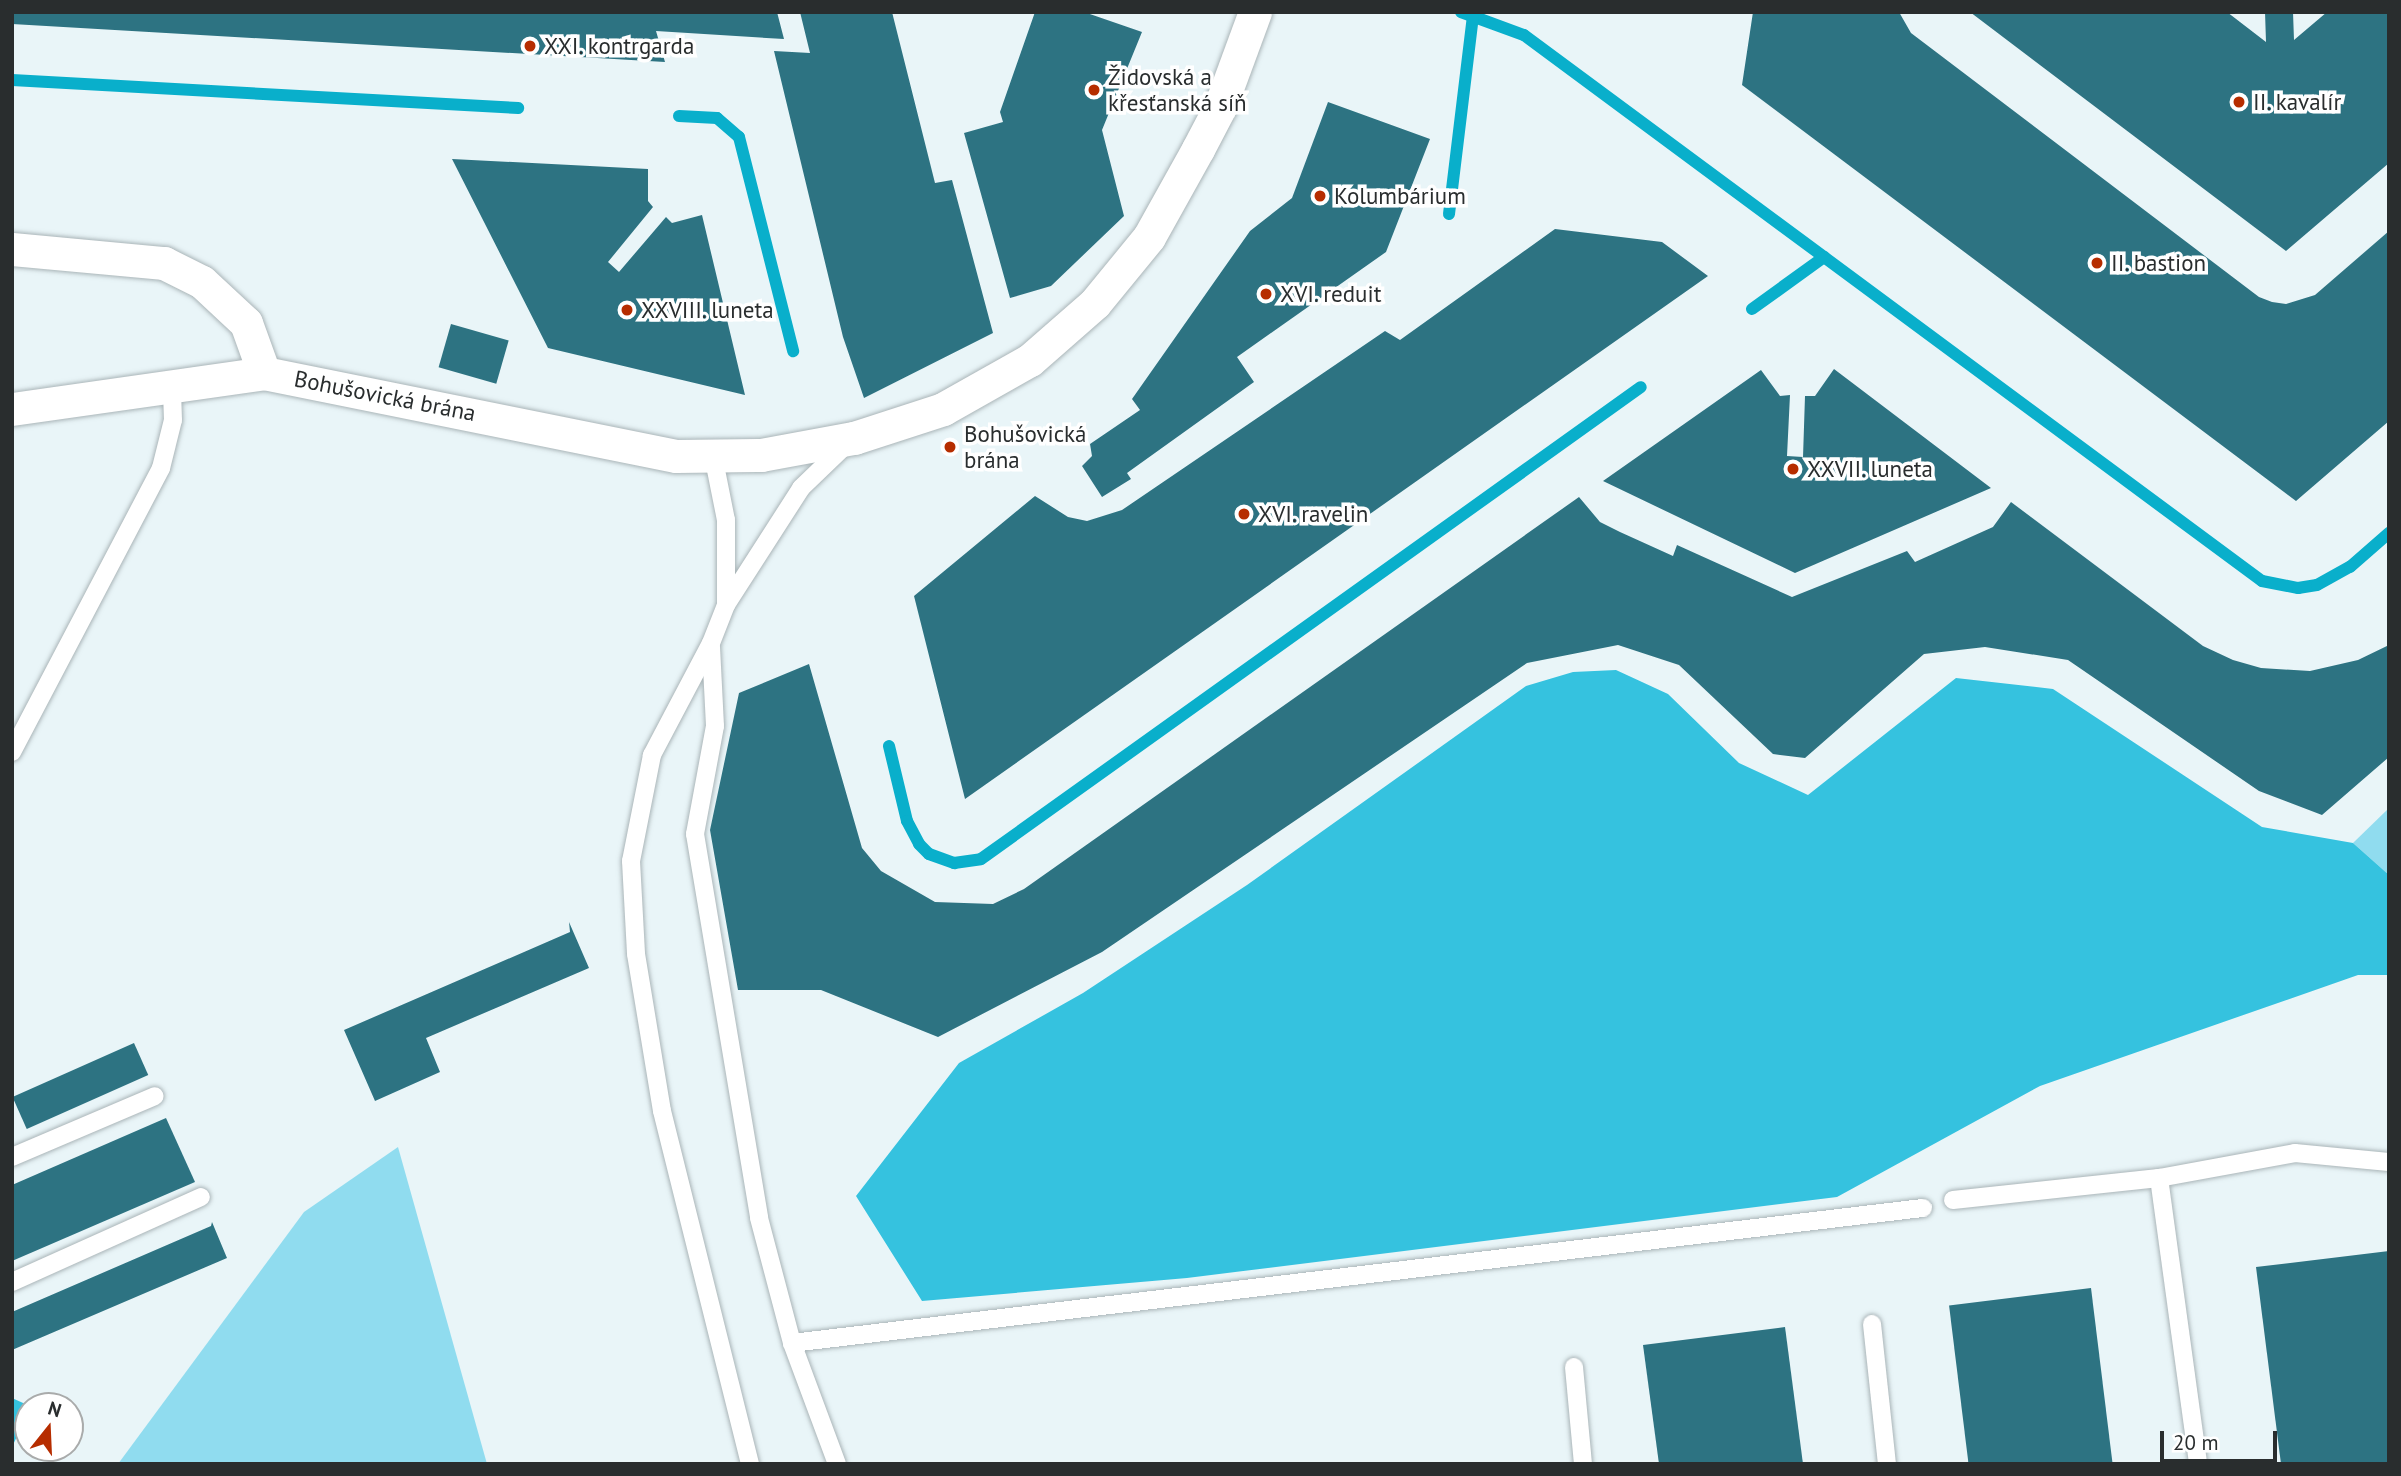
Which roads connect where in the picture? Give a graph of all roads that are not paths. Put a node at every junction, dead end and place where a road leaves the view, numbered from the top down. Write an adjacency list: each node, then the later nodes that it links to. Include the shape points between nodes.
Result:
1 (1255, 12): 6 (street, Bohušovická brána, via 1220,107 1149,237 1095,303 1030,360 943,409)
2 (12, 249): 3 (street, via 164,263 202,282 246,323)
3 (264, 373): 4 (street, Bohušovická brána); 7 (street, Bohušovická brána, via 676,456)
4 (172, 387): 5 (street, Bohušovická brána); 10 (lane, via 173,420 161,468)
5 (12, 408)
6 (855, 438): 7 (street, Bohušovická brána, via 761,455); 8 (lane, via 801,488)
7 (713, 455): 8 (lane, via 726,520)
8 (726, 605): 9 (lane)
9 (711, 643): 20 (lane, via 715,726 695,834 759,1218); 22 (lane, via 652,755 631,861 636,954 662,1111)
10 (12, 752)
11 (155, 1096): 12 (lane)
12 (12, 1157)
13 (2389, 1162): 14 (lane, via 2295,1153)
14 (2159, 1178): 16 (lane); 26 (lane)
15 (201, 1197): 18 (lane)
16 (1953, 1200)
17 (1923, 1208): 20 (lane)
18 (12, 1282)
19 (1872, 1324): 25 (lane)
20 (792, 1343): 23 (lane)
21 (1574, 1367): 24 (lane)
22 (750, 1464)
23 (837, 1464)
24 (1583, 1464)
25 (1887, 1464)
26 (2198, 1464)

